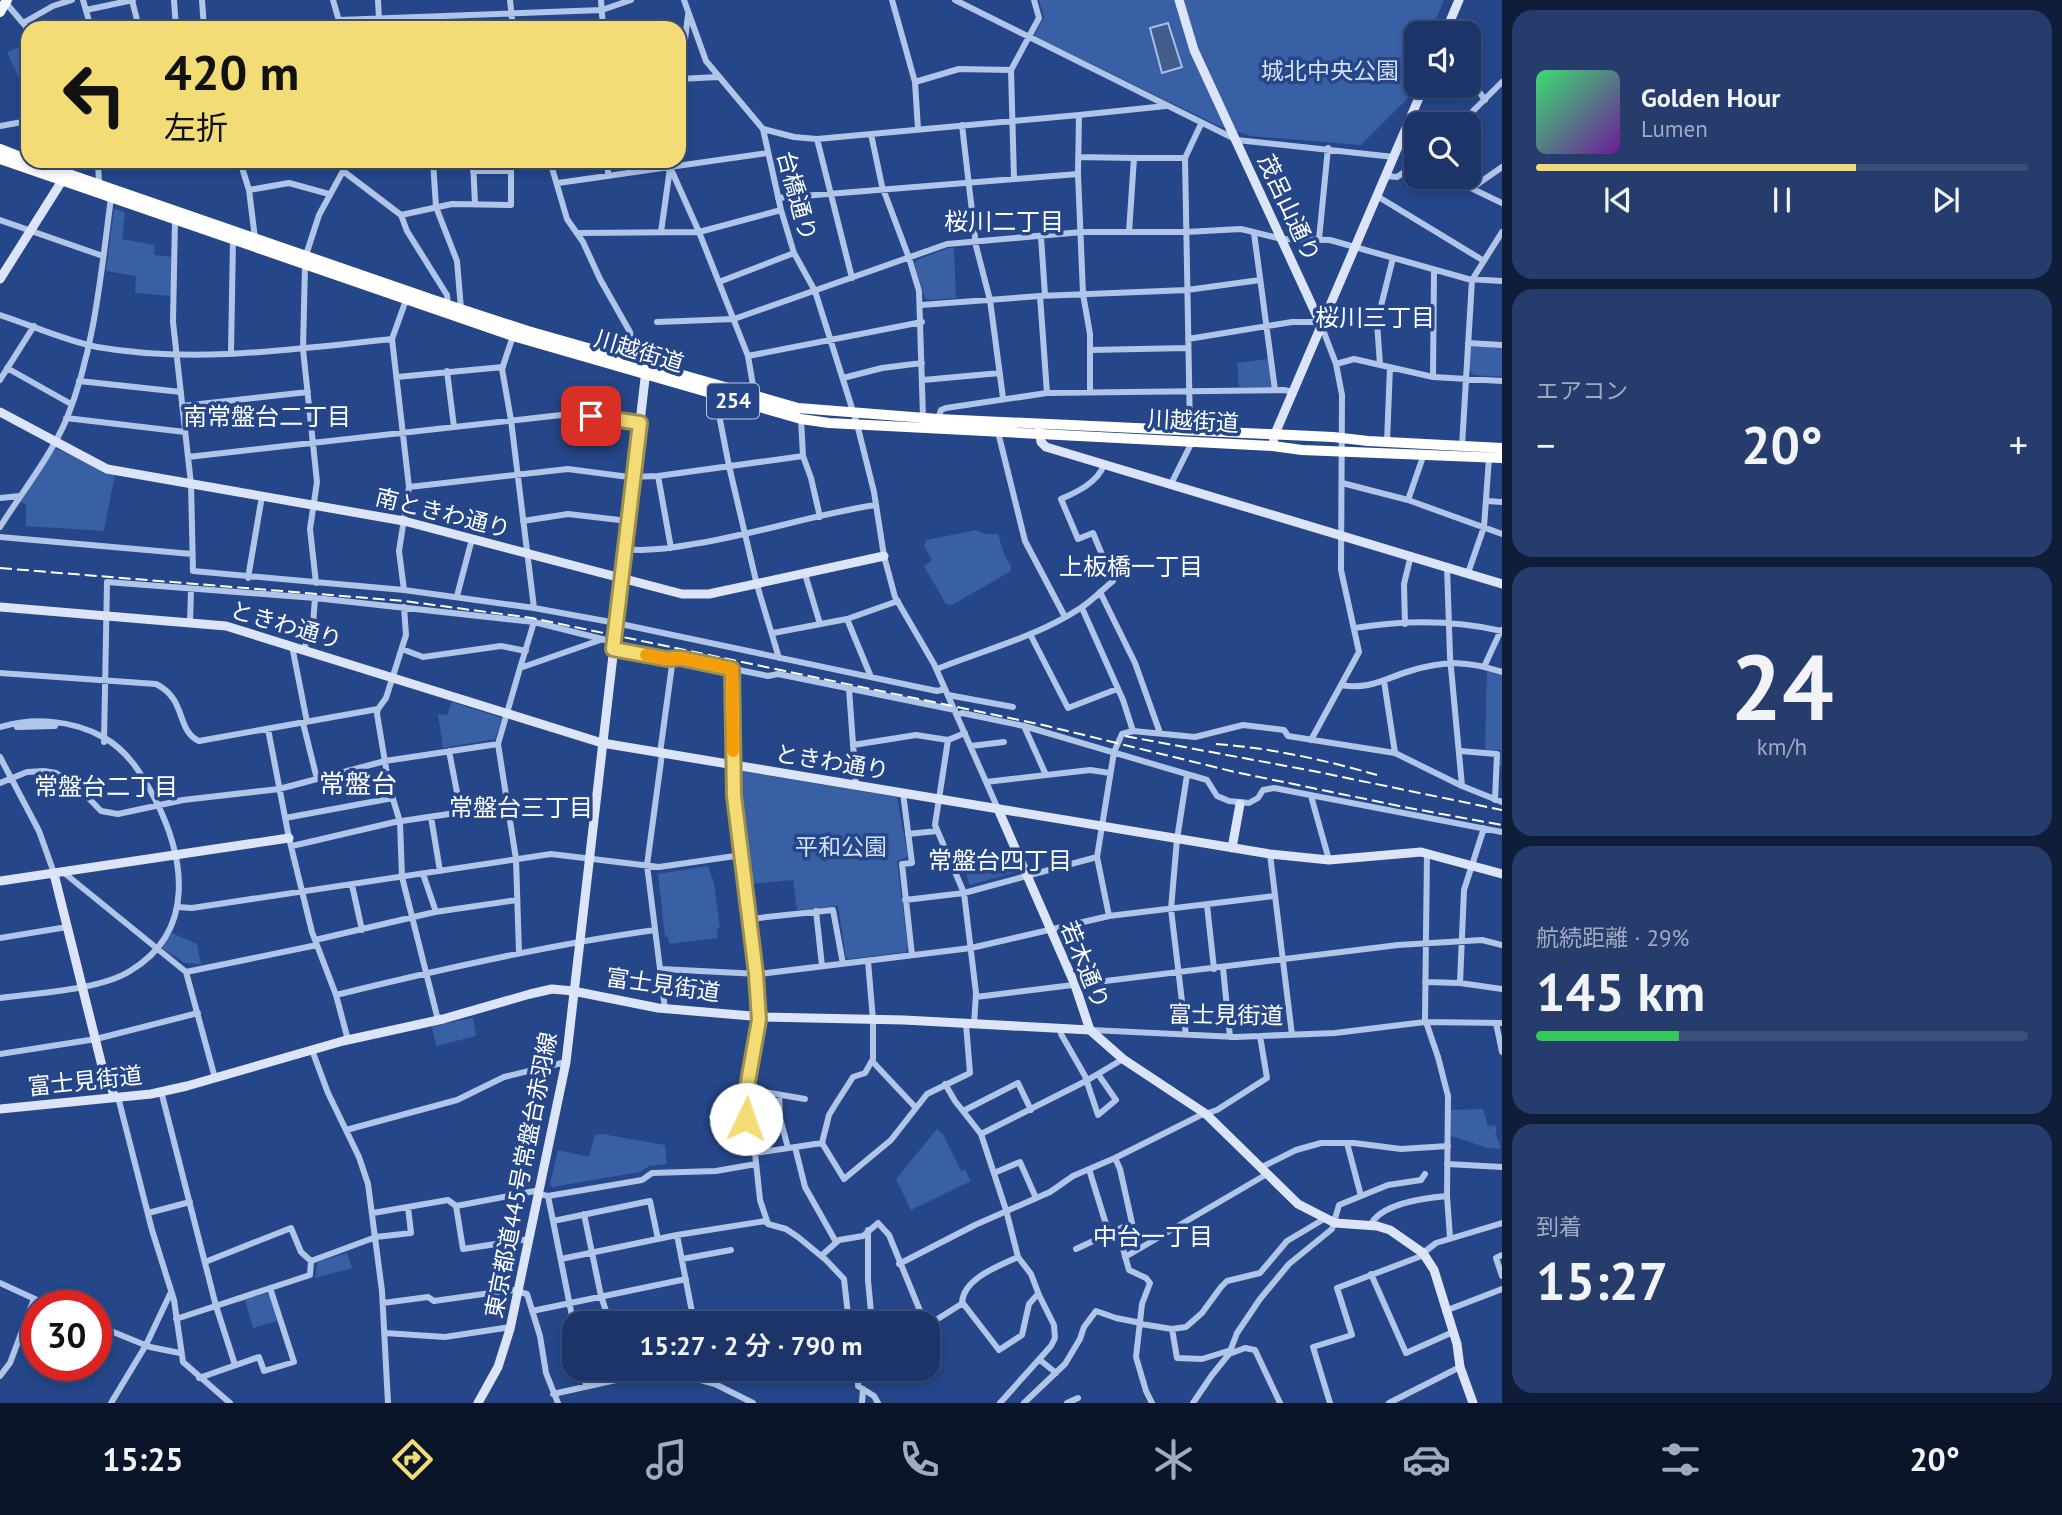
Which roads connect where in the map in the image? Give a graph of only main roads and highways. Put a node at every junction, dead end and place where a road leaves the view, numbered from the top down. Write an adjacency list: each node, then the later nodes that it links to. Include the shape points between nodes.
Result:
1 (0, 149): 2 (highway, 川越街道 / 254)
2 (21, 157)
3 (0, 159): 4 (highway, 川越街道 / 254)
4 (21, 165)
5 (30, 168): 7 (highway, 川越街道 / 254)
6 (45, 168): 7 (highway, 川越街道 / 254)
7 (64, 178): 8 (highway, 川越街道 / 254, via 233,240); 8 (highway, 川越街道 / 254, via 99,185)
8 (306, 260): 9 (highway, 川越街道 / 254); 9 (highway, 川越街道 / 254, via 513,336)
9 (632, 366): 10 (highway, 川越街道 / 254)
10 (646, 370): 11 (highway, 川越街道 / 254); 11 (highway, 川越街道 / 254, via 800,419)
11 (856, 419): 12 (highway, 川越街道 / 254)
12 (922, 423): 13 (highway, 川越街道 / 254, via 998,432); 13 (highway, 川越街道 / 254, via 938,419)
13 (1040, 429): 14 (highway, 川越街道 / 254)
14 (1273, 441): 15 (highway, 川越街道 / 254, via 1341,438); 16 (highway, 川越街道 / 254, via 1302,450)
15 (1502, 448)
16 (1502, 458)

